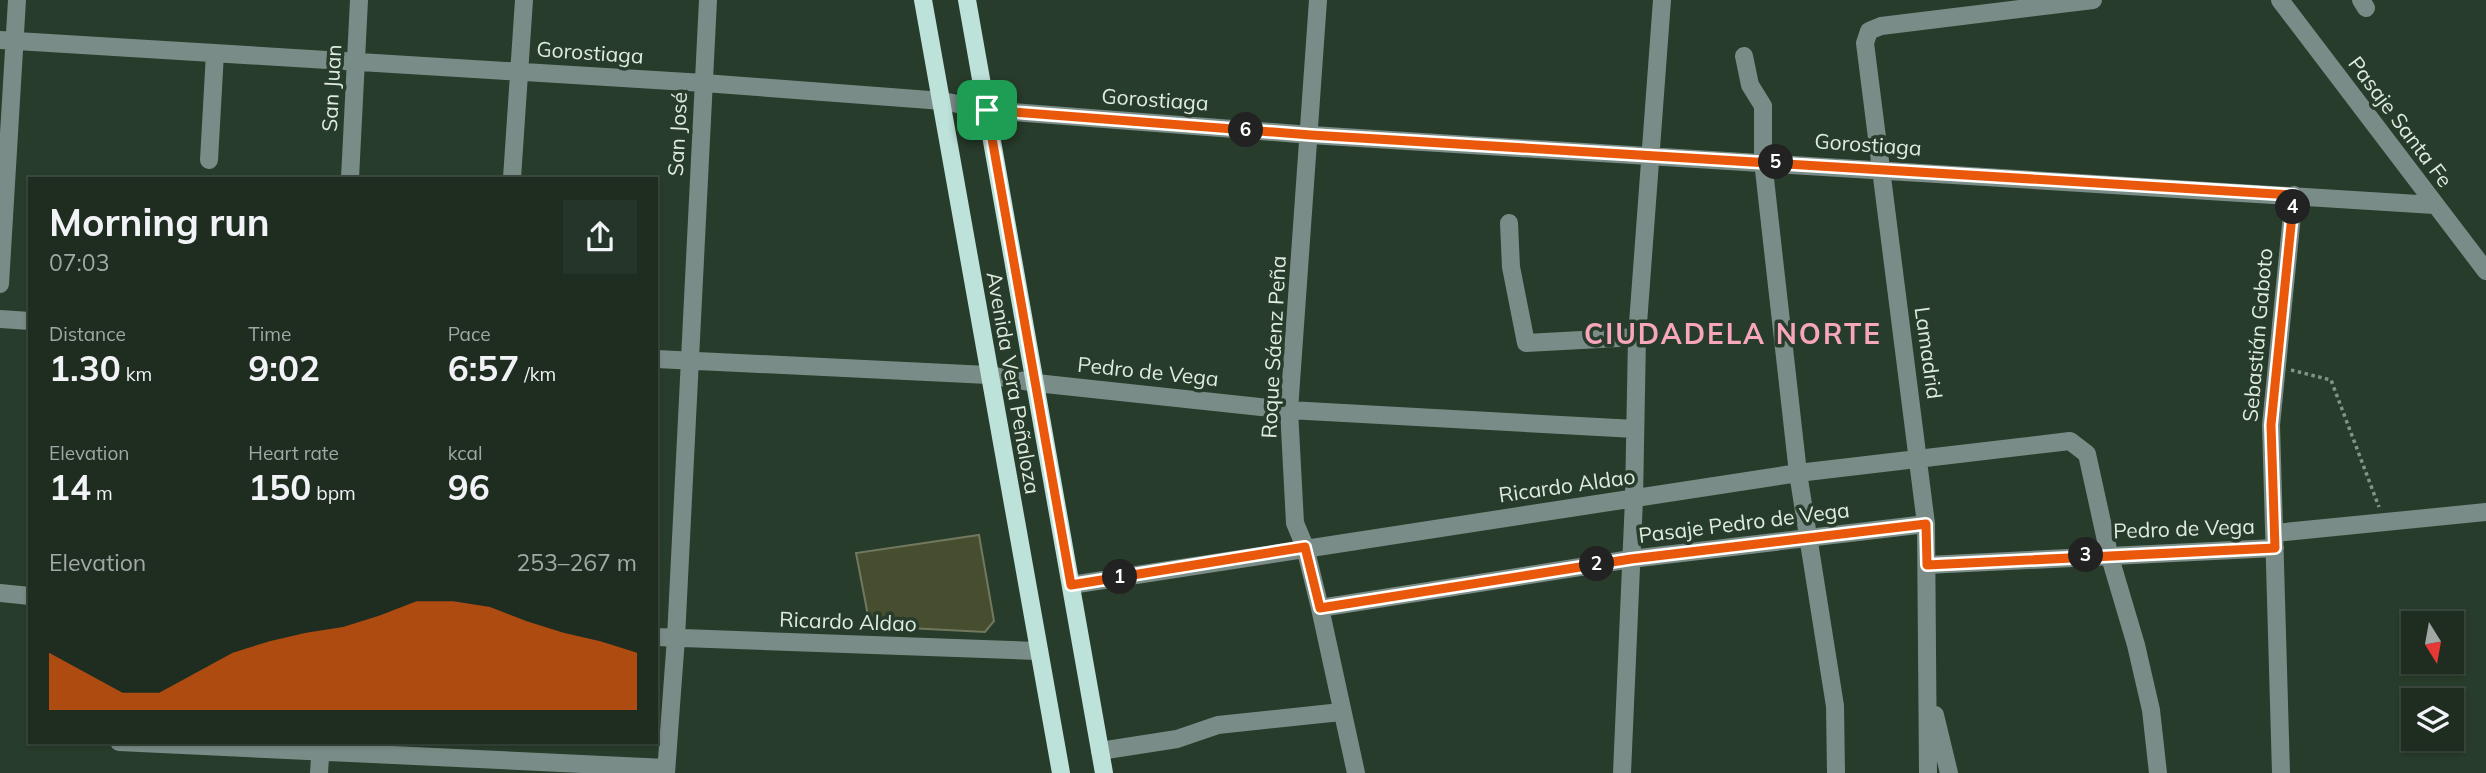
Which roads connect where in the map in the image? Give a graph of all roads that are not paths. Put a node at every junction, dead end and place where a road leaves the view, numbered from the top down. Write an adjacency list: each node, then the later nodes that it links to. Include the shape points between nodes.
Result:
1 (17, 0): 11 (street)
2 (359, 0): 14 (street, San Juan)
3 (524, 0): 15 (street)
4 (708, 0): 16 (street, San José)
5 (923, 0): 17 (main road, Avenida Vera Peñaloza)
6 (967, 0): 18 (main road, Avenida Vera Peñaloza)
7 (1318, 0): 19 (street, Roque Sáenz Peña)
8 (1662, 0): 20 (street)
9 (2093, 0): 23 (street, Lamadrid, via 1869,31 1865,43)
10 (2280, 0): 27 (street, Pasaje Santa Fe)
11 (7, 41): 12 (street, Gorostiaga); 30 (street)
12 (215, 53): 14 (street, Gorostiaga); 21 (street)
13 (1744, 56): 22 (street, via 1750,85 1763,106)
14 (356, 61): 15 (street, Gorostiaga); 24 (street, San Juan)
15 (519, 71): 16 (street, Gorostiaga); 25 (street)
16 (704, 83): 17 (street, Gorostiaga); 35 (street, San José)
17 (943, 101): 18 (street, Gorostiaga); 36 (main road, Avenida Vera Peñaloza)
18 (987, 110): 19 (street, Gorostiaga); 37 (main road, Avenida Vera Peñaloza)
19 (1311, 135): 20 (street, Gorostiaga); 38 (street, Roque Sáenz Peña)
20 (1651, 154): 22 (street, Gorostiaga); 33 (street)
21 (209, 160)
22 (1763, 161): 23 (street, Gorostiaga); 41 (street)
23 (1883, 169): 26 (street, Gorostiaga); 40 (street, Lamadrid)
24 (350, 177)
25 (512, 177)
26 (2294, 195): 27 (street, Gorostiaga); 46 (street, Sebastián Gaboto, via 2271,425)
27 (2434, 205): 29 (street, Pasaje Santa Fe)
28 (1509, 223): 33 (street, via 1511,267 1525,343)
29 (2486, 271)
30 (0, 284)
31 (0, 319): 32 (street)
32 (28, 321)
33 (1637, 337): 39 (street)
34 (658, 359): 35 (street, Pedro de Vega)
35 (688, 361): 36 (street, Pedro de Vega); 56 (street, San José)
36 (988, 375): 37 (street, Pedro de Vega); 57 (main road, Avenida Vera Peñaloza)
37 (1036, 383): 38 (street, Pedro de Vega); 51 (main road, Avenida Vera Peñaloza)
38 (1289, 410): 39 (street, Pedro de Vega); 47 (street, Roque Sáenz Peña, via 1295,523)
39 (1634, 429): 42 (street)
40 (1920, 458): 41 (street, Ricardo Aldao); 44 (street, Lamadrid); 48 (street, Ricardo Aldao, via 2070,441 2087,454)
41 (1798, 473): 42 (street, Ricardo Aldao); 45 (street)
42 (1634, 499): 47 (street, Ricardo Aldao); 49 (street)
43 (2486, 512): 46 (street, Pedro de Vega)
44 (1926, 524): 45 (street, Pasaje Pedro de Vega); 50 (street, Lamadrid)
45 (1807, 538): 49 (street, Pasaje Pedro de Vega); 69 (street, via 1831,663)
46 (2275, 541): 48 (street, Pedro de Vega); 73 (street, Sebastián Gaboto)
47 (1305, 547): 51 (street, Ricardo Aldao); 54 (street, Roque Sáenz Peña)
48 (2109, 554): 50 (street, Pedro de Vega); 72 (street, via 2151,710)
49 (1631, 559): 54 (street, Pasaje Pedro de Vega); 68 (street)
50 (1927, 565): 58 (street, Lamadrid)
51 (1071, 585): 62 (main road, Avenida Vera Peñaloza)
52 (0, 593): 53 (street)
53 (28, 596)
54 (1320, 608): 59 (street, Roque Sáenz Peña)
55 (658, 637): 56 (street, Ricardo Aldao)
56 (676, 638): 57 (street, Ricardo Aldao); 63 (street, San José)
57 (1037, 651): 65 (main road, Avenida Vera Peñaloza)
58 (1928, 683): 70 (street, Lamadrid); 71 (street, Lamadrid)
59 (1341, 712): 62 (street, via 1218,725 1177,739); 67 (street, Roque Sáenz Peña)
60 (200, 744): 61 (street)
61 (321, 747): 63 (street); 64 (street)
62 (1100, 751): 66 (main road, Avenida Vera Peñaloza)
63 (666, 771)
64 (319, 773)
65 (1061, 773)
66 (1104, 773)
67 (1356, 773)
68 (1622, 773)
69 (1836, 773)
70 (1928, 773)
71 (1949, 773)
72 (2158, 773)
73 (2281, 773)

